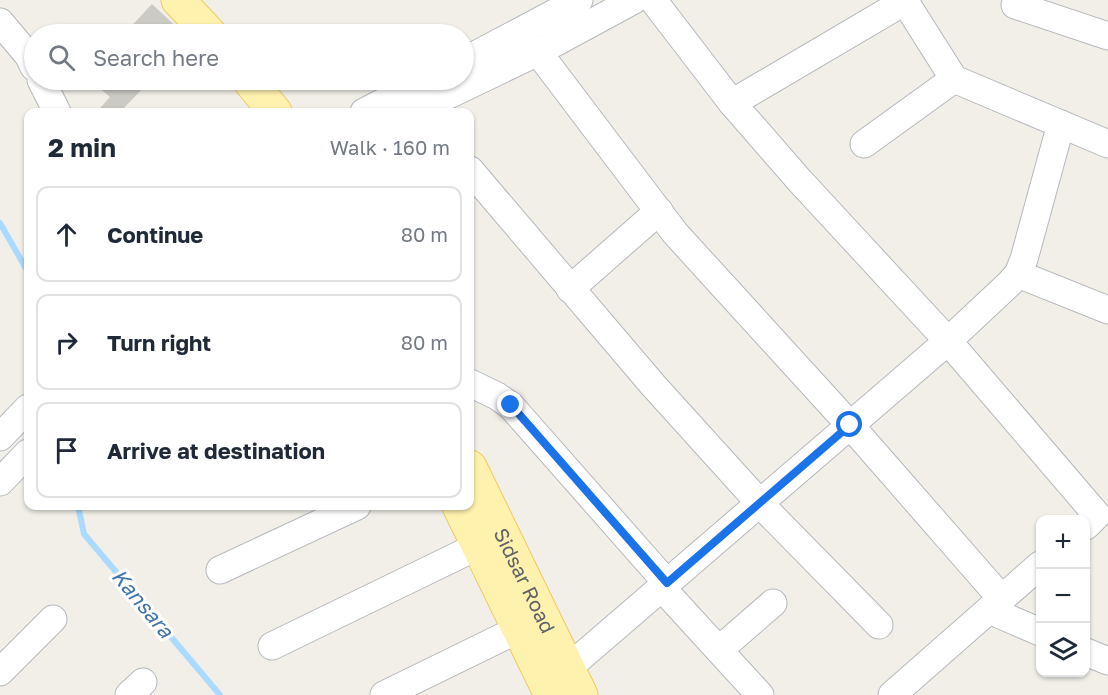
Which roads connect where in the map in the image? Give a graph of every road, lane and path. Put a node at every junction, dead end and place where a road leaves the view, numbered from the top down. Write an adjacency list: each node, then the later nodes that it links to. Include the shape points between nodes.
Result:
1 (178, 0): 7 (main road)
2 (579, 0): 11 (street)
3 (905, 0): 12 (street); 18 (street)
4 (635, 1): 10 (street); 18 (street)
5 (1015, 5): 8 (street)
6 (0, 22): 9 (street)
7 (201, 24)
8 (1108, 36)
9 (24, 50)
10 (538, 52): 13 (street); 27 (street)
11 (474, 55)
12 (954, 79): 23 (street); 24 (street)
13 (474, 84)
14 (46, 90): 19 (street)
15 (257, 90): 20 (main road)
16 (407, 90): 21 (street)
17 (461, 90): 22 (street)
18 (732, 103): 31 (street)
19 (55, 108)
20 (272, 108)
21 (372, 108)
22 (425, 108)
23 (1061, 124): 25 (street); 28 (street)
24 (864, 144)
25 (1108, 144)
26 (474, 175): 29 (street)
27 (658, 212): 29 (street); 34 (street)
28 (1018, 273): 30 (street); 31 (street)
29 (570, 289): 39 (street)
30 (1108, 310)
31 (948, 341): 34 (street); 42 (street)
32 (474, 385): 46 (street, via 511,405)
33 (24, 412): 35 (street)
34 (850, 425): 39 (street); 48 (street)
35 (0, 437)
36 (24, 457): 38 (street)
37 (474, 477): 58 (main road, Sidsar Road)
38 (3, 480)
39 (760, 504): 46 (street); 50 (street)
40 (348, 510): 45 (street)
41 (461, 510): 43 (main road, Sidsar Road)
42 (1097, 521)
43 (478, 546): 51 (main road, Sidsar Road); 53 (street)
44 (1036, 569): 48 (street)
45 (220, 570)
46 (664, 585): 54 (street); 58 (street)
47 (773, 603): 54 (street)
48 (995, 605): 52 (street); 61 (street)
49 (53, 619): 57 (street)
50 (879, 625)
51 (519, 629): 58 (main road, Sidsar Road); 60 (street)
52 (1036, 629)
53 (272, 646)
54 (719, 650): 59 (street)
55 (1090, 654): 56 (street)
56 (1108, 661)
57 (0, 672)
58 (562, 686)
59 (748, 691)
60 (384, 695)
61 (892, 695)

